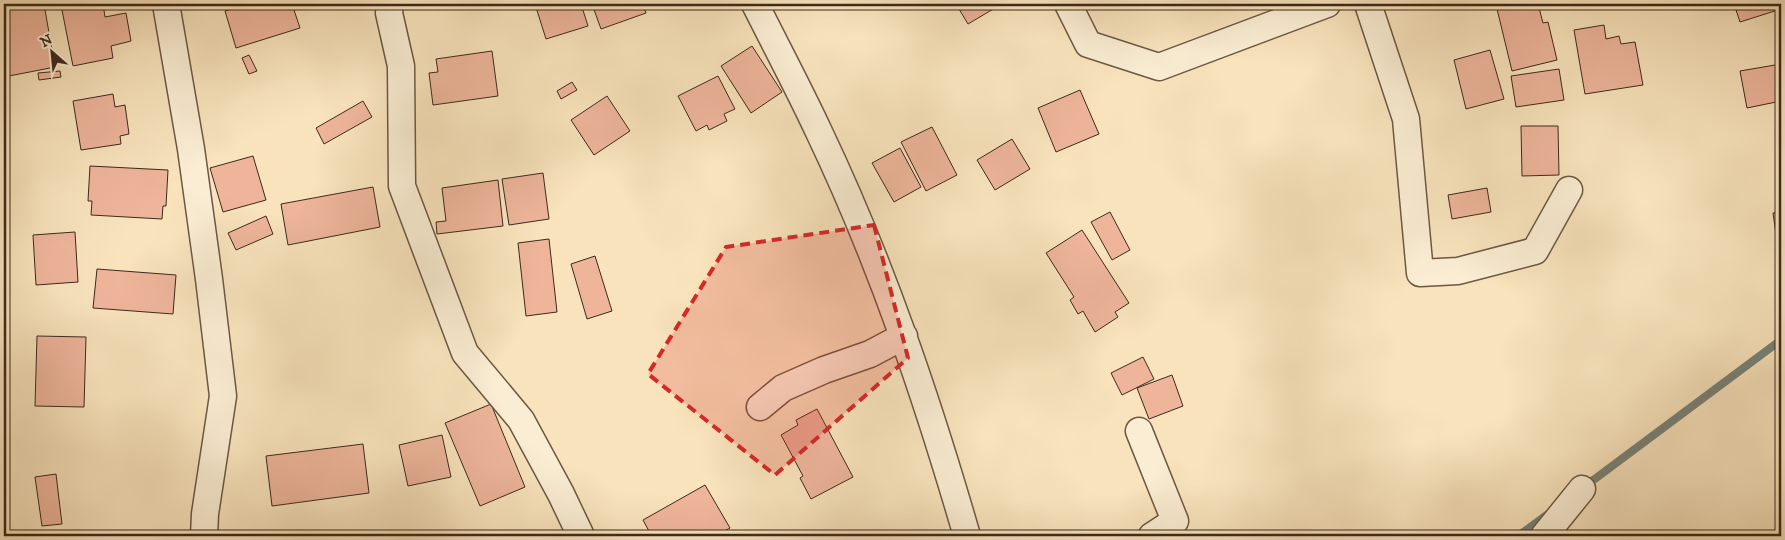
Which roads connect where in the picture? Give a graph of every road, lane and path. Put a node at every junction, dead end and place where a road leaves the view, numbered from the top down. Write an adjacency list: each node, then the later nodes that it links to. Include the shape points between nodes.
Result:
1 (166, 4): 12 (street, via 210,279 223,396)
2 (390, 4): 13 (street, via 389,13 401,66 402,186 465,354 521,420)
3 (755, 4): 8 (street, via 820,133)
4 (1068, 4): 5 (street, via 1088,44 1159,67)
5 (1326, 4)
6 (1368, 4): 7 (street, via 1406,120 1420,272 1458,272 1535,251)
7 (1569, 190)
8 (904, 336): 9 (street, via 870,354 783,388); 14 (street)
9 (760, 407)
10 (1139, 432): 15 (street, via 1175,521)
11 (1582, 489): 16 (street)
12 (204, 536)
13 (581, 536)
14 (967, 536)
15 (1152, 536)
16 (1544, 536)

